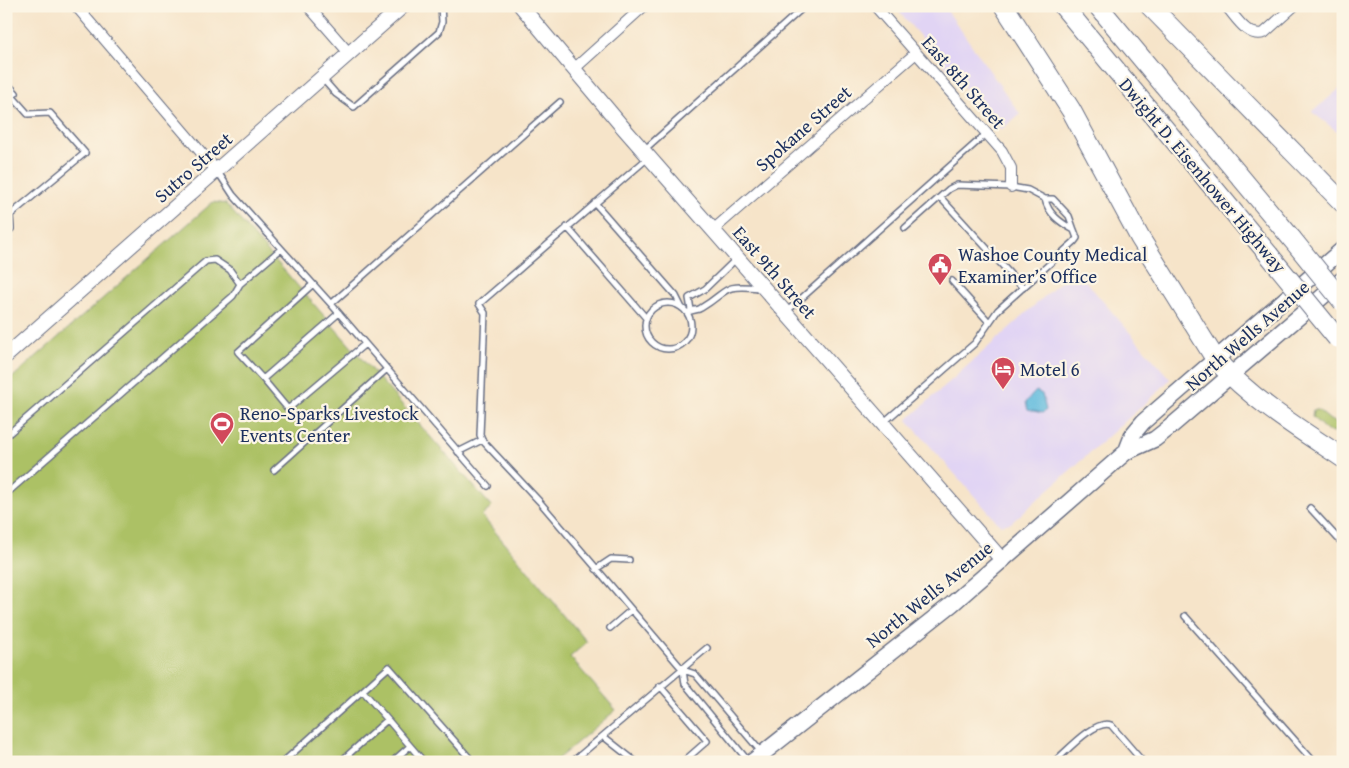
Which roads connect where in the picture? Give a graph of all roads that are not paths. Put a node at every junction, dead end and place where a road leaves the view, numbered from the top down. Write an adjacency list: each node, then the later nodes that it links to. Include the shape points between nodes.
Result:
1 (76, 6): 23 (street)
2 (308, 6): 16 (street)
3 (403, 6): 16 (street, Sutro Street)
4 (441, 6): 18 (lane, via 439,32 354,107)
5 (521, 6): 17 (street, East 9th Street)
6 (644, 6): 17 (street)
7 (805, 6): 22 (lane)
8 (875, 6): 15 (street, East 8th Street)
9 (1004, 6): 53 (highway, via 1071,110 1140,238)
10 (1063, 6): 50 (highway, Dwight D. Eisenhower Highway, bridge)
11 (1098, 6): 43 (highway, Dwight D. Eisenhower Highway, bridge)
12 (1150, 6): 28 (highway)
13 (1226, 6): 14 (street, via 1251,33 1258,34 1264,33)
14 (1294, 6)
15 (916, 53): 21 (street, East 8th Street); 31 (street, Spokane Street)
16 (349, 54): 18 (street, Sutro Street)
17 (574, 69): 22 (street, East 9th Street)
18 (322, 78): 23 (street, Sutro Street)
19 (6, 82): 33 (lane, via 16,93 12,96 28,114 50,113 85,152 10,216 11,228)
20 (560, 102): 44 (lane)
21 (986, 134): 24 (street, East 8th Street, via 1008,160); 46 (lane)
22 (646, 153): 27 (lane); 31 (street, East 9th Street)
23 (217, 171): 34 (lane, via 233,195); 52 (street, Sutro Street)
24 (1011, 187): 25 (lane, via 957,184); 26 (lane, via 1028,190)
25 (940, 197): 30 (lane); 42 (lane)
26 (1045, 199): 32 (lane, via 1046,206 1061,223); 32 (lane, via 1053,199 1069,216)
27 (595, 203): 29 (lane); 45 (lane)
28 (1343, 203)
29 (567, 227): 48 (lane); 59 (lane, via 479,304 486,313)
30 (905, 228)
31 (713, 230): 36 (street, East 9th Street)
32 (1074, 230): 42 (lane, via 1077,238 1074,242)
33 (6, 232)
34 (281, 249): 39 (lane); 40 (lane)
35 (1343, 250): 53 (main road, North Wells Avenue)
36 (738, 257): 41 (street, East 9th Street); 45 (lane, via 705,289 689,298)
37 (1343, 279): 55 (main road, North Wells Avenue)
38 (952, 281): 49 (lane)
39 (240, 284): 58 (lane, via 230,270 215,260 206,261); 65 (lane, via 233,296)
40 (312, 284): 44 (lane); 56 (lane, via 238,352)
41 (764, 288): 45 (lane, via 729,288 700,310); 46 (street, East 9th Street)
42 (1023, 288): 49 (lane)
43 (1343, 302)
44 (331, 304): 47 (lane)
45 (687, 310): 48 (lane, via 669,303 662,304); 48 (lane, via 689,335 679,347 671,349 656,346 650,341)
46 (785, 312): 57 (street, East 9th Street)
47 (339, 313): 51 (lane); 56 (lane)
48 (646, 318)
49 (989, 322): 57 (lane, via 975,343)
50 (1340, 341)
51 (365, 344): 54 (lane); 56 (lane, via 288,409)
52 (6, 356)
53 (1216, 360): 55 (highway); 61 (main road, North Wells Avenue, via 1143,422 1133,434)
54 (387, 369): 60 (lane); 63 (lane)
55 (1230, 377): 61 (main road, North Wells Avenue, via 1155,439); 62 (highway)
56 (263, 379)
57 (883, 424): 69 (street, East 9th Street)
58 (6, 436)
59 (482, 440): 60 (lane); 70 (lane)
60 (458, 452): 64 (lane)
61 (1126, 452): 69 (main road, North Wells Avenue)
62 (1343, 458)
63 (274, 470)
64 (488, 486)
65 (6, 494)
66 (1310, 508): 67 (lane)
67 (1343, 544)
68 (629, 560): 70 (lane, via 611,559)
69 (1003, 561): 81 (main road, North Wells Avenue)
70 (596, 569): 71 (lane)
71 (631, 610): 73 (lane); 75 (lane)
72 (1185, 616): 92 (lane)
73 (610, 628)
74 (707, 648): 75 (lane)
75 (683, 670): 76 (lane); 81 (lane, via 695,674); 81 (lane, via 685,684)
76 (660, 686): 79 (lane); 89 (lane, via 707,741)
77 (363, 691): 78 (lane); 82 (lane); 86 (lane, via 389,667)
78 (387, 720): 80 (lane); 83 (lane)
79 (603, 736): 87 (lane); 88 (lane)
80 (410, 746): 84 (lane); 85 (lane)
81 (755, 759)
82 (284, 762)
83 (340, 762)
84 (392, 762)
85 (424, 762)
86 (473, 762)
87 (572, 762)
88 (636, 762)
89 (682, 762)
90 (1054, 762): 91 (lane, via 1097,725 1106,723)
91 (1143, 762)
92 (1314, 762)

